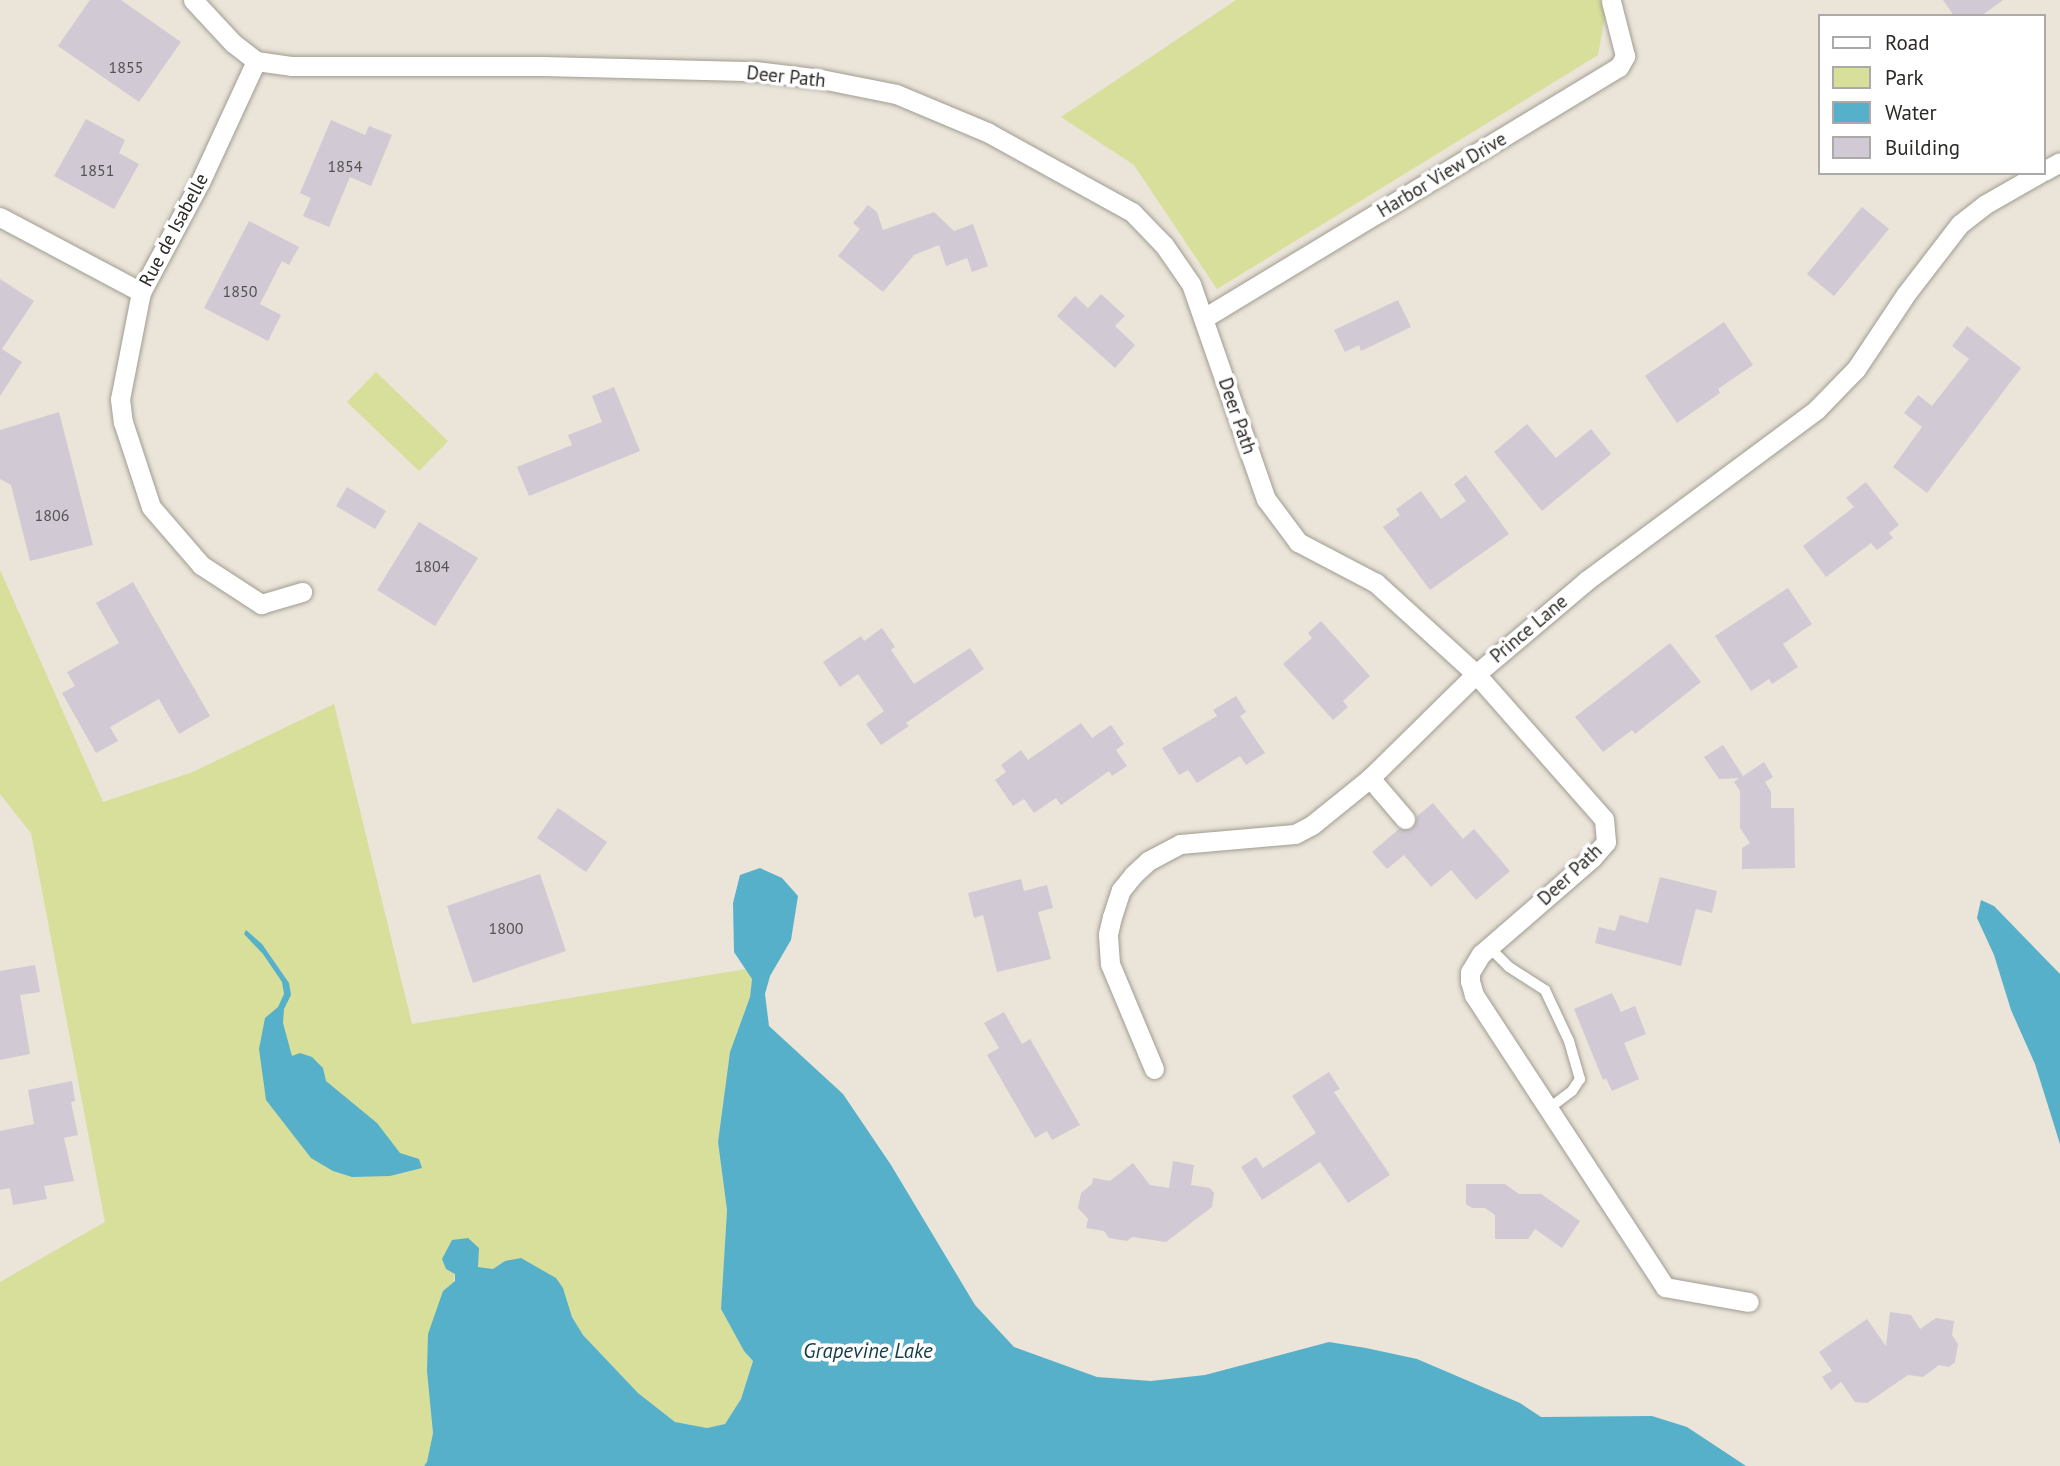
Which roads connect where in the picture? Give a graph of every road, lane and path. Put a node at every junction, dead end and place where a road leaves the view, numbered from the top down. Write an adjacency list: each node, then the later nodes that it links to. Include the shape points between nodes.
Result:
1 (193, 0): 3 (street)
2 (1611, 1): 7 (street, Harbor View Drive, via 1625,56 1619,67)
3 (256, 61): 6 (street, Rue de Isabelle, via 200,182); 7 (street, Deer Path, via 291,66 755,71 896,94 987,132 1132,212 1164,245 1191,284)
4 (2037, 175): 9 (street, Prince Lane, via 1960,224 1856,369 1816,410 1586,582)
5 (0, 217): 6 (street)
6 (141, 292): 8 (street, Rue de Isabelle, via 120,399 151,507 201,565 261,604)
7 (1204, 318): 9 (street, Deer Path, via 1266,499 1274,510 1298,541 1376,583)
8 (302, 592)
9 (1476, 674): 10 (street, Prince Lane); 12 (street, Deer Path, via 1604,819 1606,842)
10 (1370, 778): 11 (street); 13 (street, Prince Lane, via 1295,834 1180,844 1148,861 1121,890 1108,934 1110,964)
11 (1405, 819)
12 (1489, 947): 14 (street, Deer Path, via 1471,972 1474,995); 14 (lane, via 1509,967 1545,990 1569,1041 1580,1079)
13 (1154, 1069)
14 (1548, 1109): 15 (street, Deer Path, via 1665,1287)
15 (1749, 1301)

